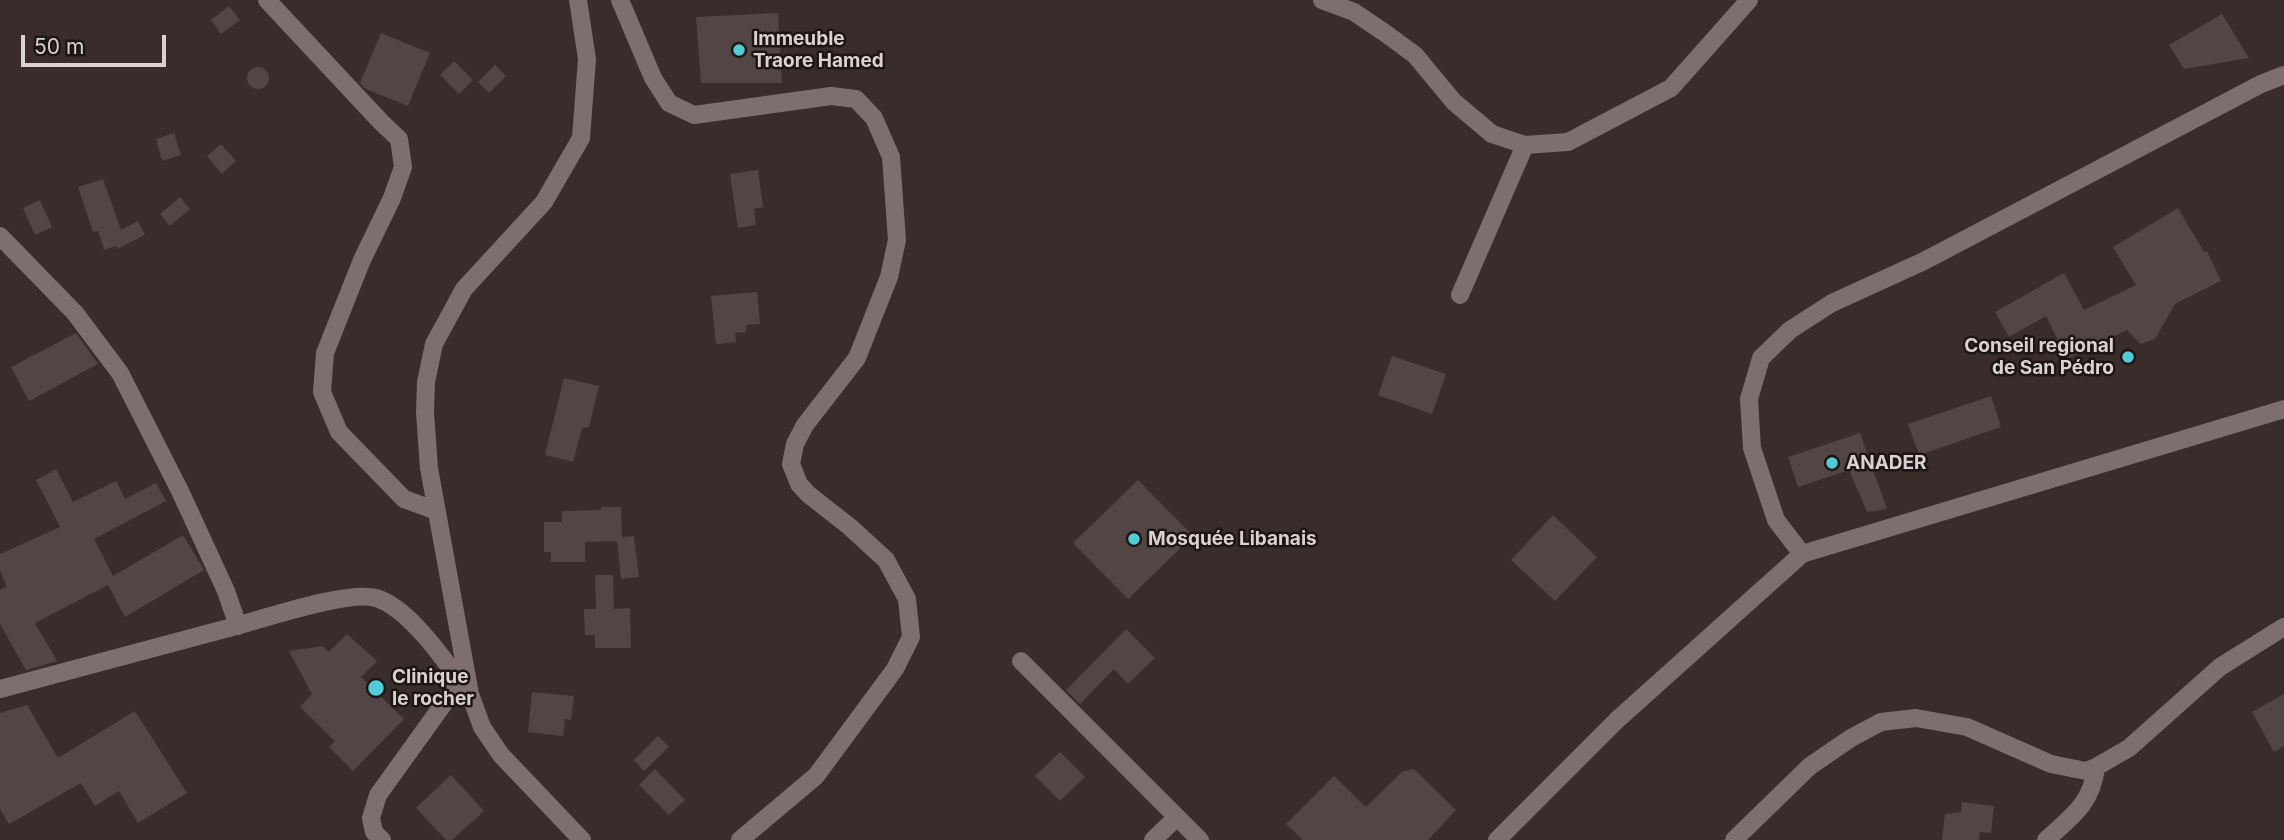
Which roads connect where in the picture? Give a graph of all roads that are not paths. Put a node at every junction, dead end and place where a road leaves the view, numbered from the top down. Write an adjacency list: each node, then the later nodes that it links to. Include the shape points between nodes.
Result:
1 (267, 0): 11 (street, via 399,139 403,167 325,353 322,392 339,432 404,499)
2 (578, 0): 11 (street, via 587,59 581,138 544,202 464,289 434,344 425,412)
3 (620, 0): 22 (street, via 653,78 669,103 694,115 831,96 856,99 874,118 891,157 897,240 889,277 857,358 805,425 790,464 808,494 886,560 907,599 911,637 895,669 816,776)
4 (1322, 0): 7 (street, via 1354,12 1415,55 1454,102 1492,134)
5 (1749, 0): 7 (street, via 1671,88 1568,142)
6 (2284, 75): 12 (street, via 1924,261 1832,303 1790,330 1761,358 1749,399 1752,448 1776,520)
7 (1525, 145): 9 (street)
8 (0, 236): 13 (street, via 75,313 120,373 180,491)
9 (1460, 295)
10 (2284, 409): 12 (street)
11 (437, 511): 17 (street)
12 (1802, 554): 25 (street, via 1617,720)
13 (237, 626): 16 (street); 17 (street, via 355,596 375,597 394,606 415,626)
14 (2284, 627): 18 (street, via 2220,667 2129,748)
15 (1021, 661): 19 (street)
16 (2, 683)
17 (465, 687): 20 (street, via 378,795 371,818 374,832); 21 (street, via 482,727 501,755)
18 (2096, 767): 26 (street, via 2086,771 2051,764 1967,727 1916,718 1881,723 1810,766); 27 (street, via 2094,784 2080,809)
19 (1177, 817): 23 (street); 24 (street)
20 (382, 840)
21 (582, 840)
22 (740, 840)
23 (1153, 840)
24 (1200, 840)
25 (1497, 840)
26 (1734, 840)
27 (2046, 840)

